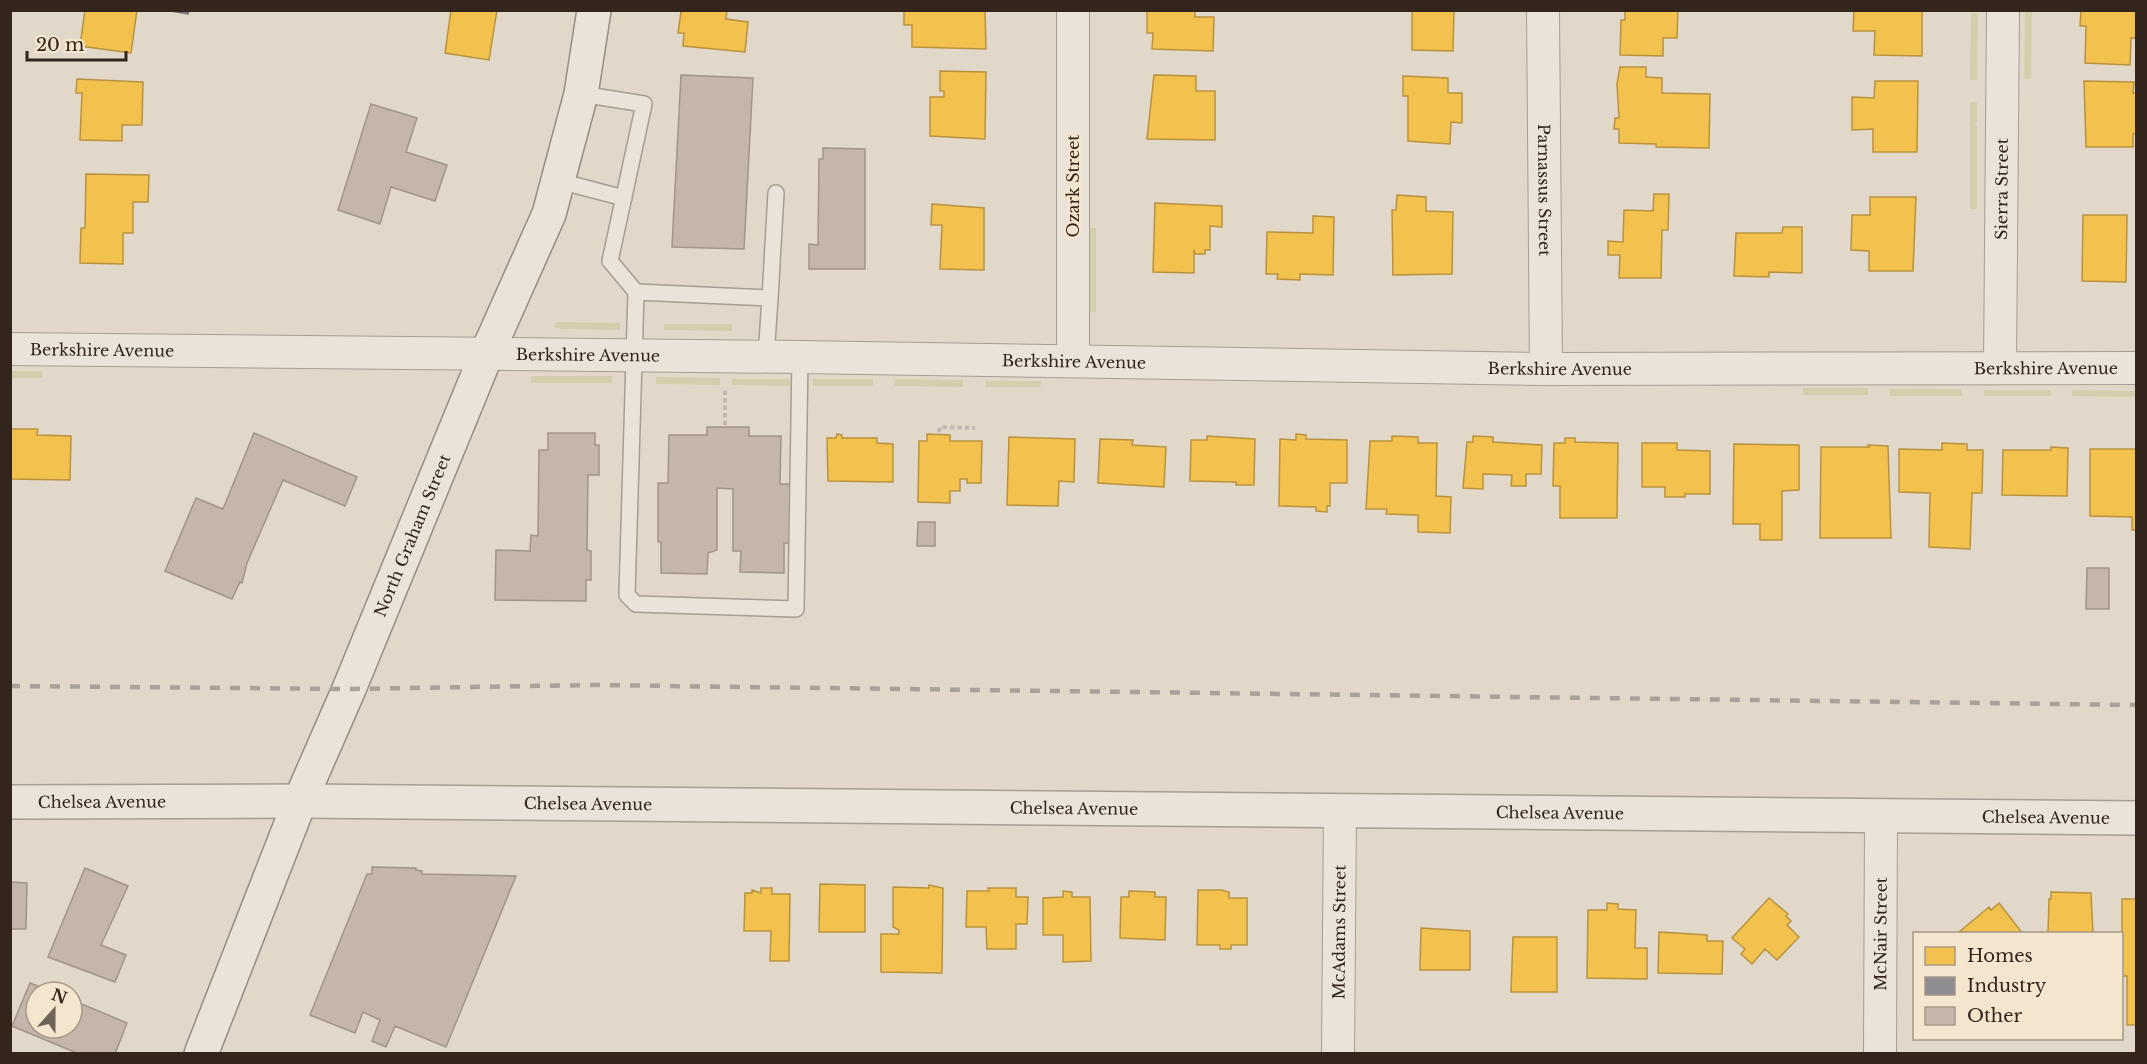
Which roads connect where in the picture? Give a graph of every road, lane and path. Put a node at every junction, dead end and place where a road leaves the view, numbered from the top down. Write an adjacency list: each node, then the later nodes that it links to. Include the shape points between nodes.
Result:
1 (594, 10): 5 (street, North Graham Street)
2 (1073, 10): 16 (street, Ozark Street)
3 (1543, 10): 19 (street, Parnassus Street)
4 (2003, 10): 17 (street, Sierra Street)
5 (580, 94): 6 (street, North Graham Street); 8 (lane, via 644,104)
6 (559, 181): 8 (lane); 12 (street, North Graham Street, via 549,214)
7 (776, 193): 10 (lane)
8 (624, 198): 9 (lane, via 610,261)
9 (636, 292): 10 (lane); 13 (lane)
10 (770, 298): 14 (lane)
11 (10, 349): 12 (street, Berkshire Avenue)
12 (487, 353): 13 (street, Berkshire Avenue); 24 (street, North Graham Street)
13 (633, 356): 14 (street, Berkshire Avenue); 15 (lane, via 627,595 636,604 796,609)
14 (766, 357): 15 (street, Berkshire Avenue)
15 (800, 357): 16 (street, Berkshire Avenue)
16 (1073, 361): 19 (street, Berkshire Avenue)
17 (2000, 366): 18 (street, Berkshire Avenue); 19 (street, Berkshire Avenue)
18 (2136, 368)
19 (1546, 369)
20 (725, 388): 21 (path)
21 (725, 426)
22 (975, 428): 23 (path, via 940,427)
23 (939, 432)
24 (300, 801): 25 (street, Chelsea Avenue); 26 (street, Chelsea Avenue); 29 (street, North Graham Street)
25 (10, 802)
26 (1340, 811): 27 (street, Chelsea Avenue); 30 (street, McAdams Street)
27 (1881, 816): 28 (street, Chelsea Avenue); 31 (street, McNair Street)
28 (2136, 818)
29 (201, 1053)
30 (1338, 1053)
31 (1880, 1053)

